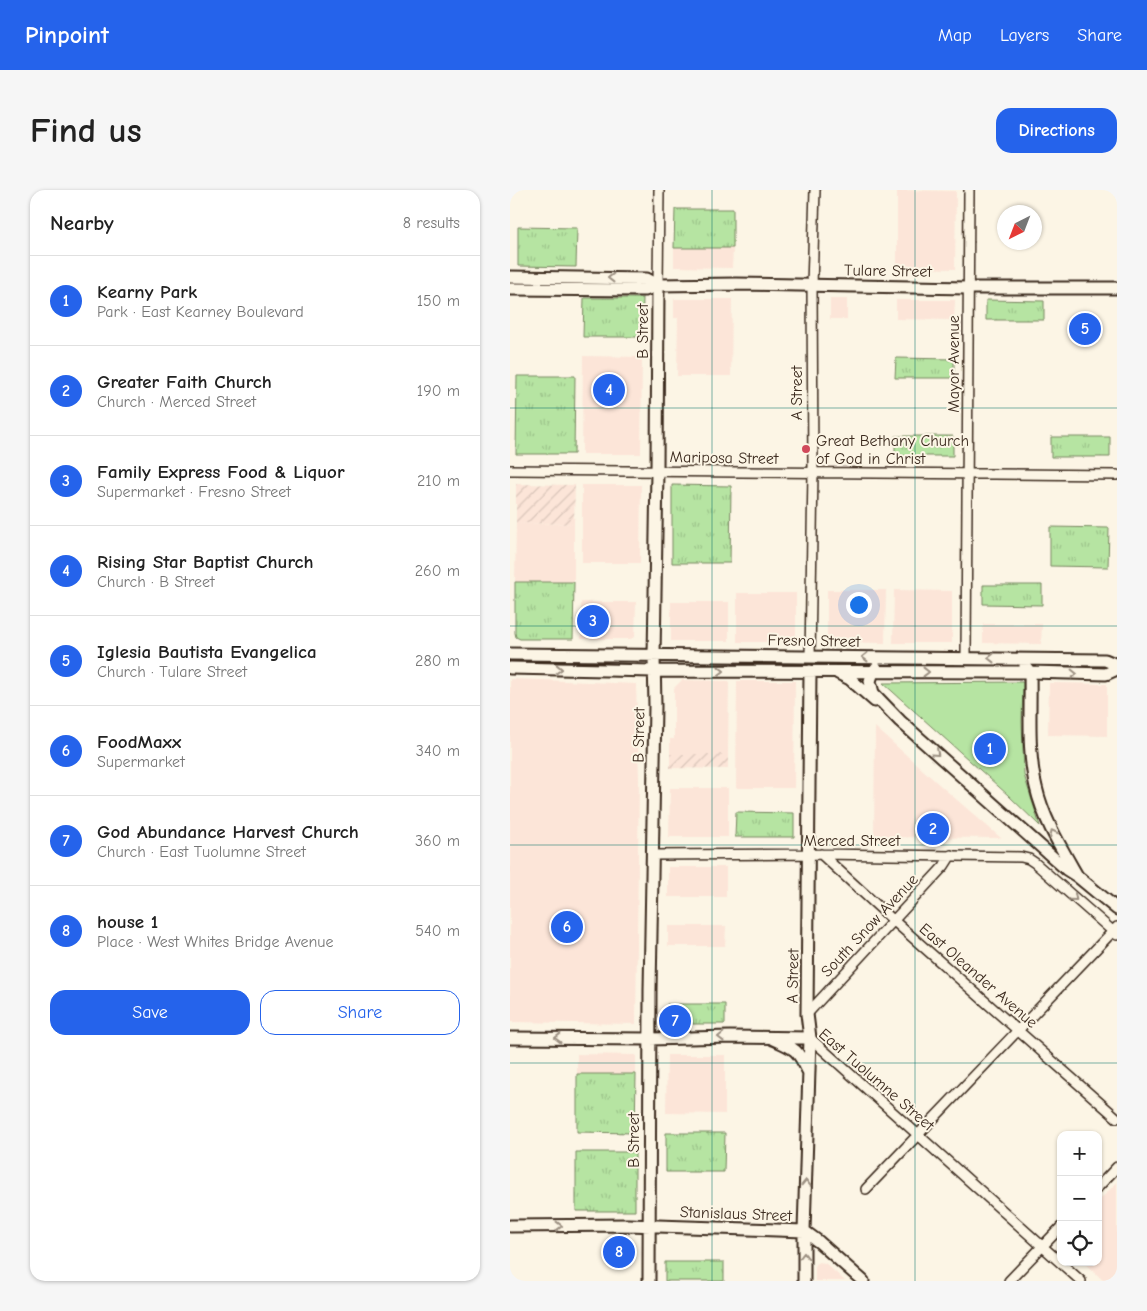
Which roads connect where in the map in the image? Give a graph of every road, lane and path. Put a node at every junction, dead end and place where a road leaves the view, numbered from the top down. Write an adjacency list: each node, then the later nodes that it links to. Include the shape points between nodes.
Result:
1 (659, 190): 5 (street, B Street)
2 (815, 190): 6 (street, A Street)
3 (969, 190): 7 (street, Mayor Avenue)
4 (510, 278): 5 (main road, Tulare Street, one-way to 4, via 647,278)
5 (658, 285): 6 (main road, Tulare Street); 9 (main road, Tulare Street, via 645,290); 11 (main road, B Street)
6 (812, 285): 7 (main road, Tulare Street); 12 (street, A Street)
7 (968, 288): 8 (main road, Tulare Street); 13 (street, Mayor Avenue)
8 (1117, 288)
9 (510, 289)
10 (510, 470): 11 (street, Mariposa Street)
11 (657, 471): 12 (street, Mariposa Street); 16 (main road, B Street)
12 (813, 472): 13 (street, Mariposa Street); 17 (street, A Street)
13 (968, 474): 14 (street, Mariposa Street); 19 (street, Mayor Avenue)
14 (1117, 475)
15 (510, 654): 16 (main road, Fresno Street)
16 (654, 656): 17 (main road, Fresno Street); 24 (main road, B Street)
17 (810, 657): 18 (main road, Fresno Street, one-way to 17)
18 (926, 658): 19 (main road, Fresno Street); 27 (main road, via 883,664)
19 (966, 658): 20 (main road, Fresno Street, one-way to 19)
20 (1016, 658): 21 (main road, Fresno Street, via 1104,660); 28 (main road)
21 (1117, 665)
22 (510, 668): 24 (main road, Fresno Street, one-way to 24)
23 (1117, 669): 28 (main road, Fresno Street, one-way to 23, via 1106,674)
24 (654, 671): 25 (main road, Fresno Street, one-way to 25); 31 (main road, B Street)
25 (810, 671): 26 (main road, Fresno Street); 30 (main road, A Street)
26 (834, 671): 27 (main road, Fresno Street); 29 (main road, via 850,679)
27 (873, 672): 28 (main road, Fresno Street, one-way to 28); 29 (main road, via 870,682 873,693)
28 (1030, 672): 33 (main road, one-way to 28, via 1046,818 1036,788 1030,745)
29 (900, 721): 33 (main road, one-way to 33)
30 (815, 854): 31 (street, Merced Street); 32 (street, Merced Street); 35 (street, East Oleander Avenue); 37 (main road, A Street)
31 (653, 855): 42 (main road, B Street)
32 (951, 855): 35 (street, South Snow Avenue); 36 (street, Merced Street, one-way to 36, via 1021,856 1029,859)
33 (1077, 876): 34 (main road)
34 (1117, 909)
35 (894, 921): 37 (street, South Snow Avenue); 38 (street, East Oleander Avenue)
36 (1116, 931): 38 (street)
37 (807, 1014): 41 (main road, A Street)
38 (1018, 1030): 44 (street, East Oleander Avenue); 45 (street)
39 (510, 1038): 42 (main road, East Tuolumne Street, one-way to 39)
40 (770, 1038): 41 (main road, East Tuolumne Street); 42 (main road, East Tuolumne Street, one-way to 42); 43 (main road, via 799,1054)
41 (810, 1038): 43 (main road, A Street); 45 (street, East Tuolumne Street)
42 (650, 1039): 51 (main road, B Street)
43 (809, 1075): 52 (main road, A Street, one-way to 43)
44 (1117, 1118)
45 (918, 1135): 48 (street); 54 (street, East Tuolumne Street)
46 (1117, 1167): 47 (street)
47 (1102, 1183)
48 (866, 1190)
49 (628, 1225): 50 (main road, Stanislaus Street, one-way to 49); 51 (main road, Stanislaus Street); 55 (main road)
50 (510, 1226)
51 (649, 1227): 52 (main road, Stanislaus Street); 55 (main road, B Street)
52 (804, 1231): 57 (main road, A Street, one-way to 52); 58 (main road, Stanislaus Street)
53 (1057, 1231): 54 (street)
54 (1042, 1246): 59 (street); 60 (street, East Tuolumne Street)
55 (650, 1249): 56 (main road, B Street)
56 (649, 1281)
57 (804, 1281)
58 (863, 1281)
59 (1009, 1281)
60 (1080, 1281)

